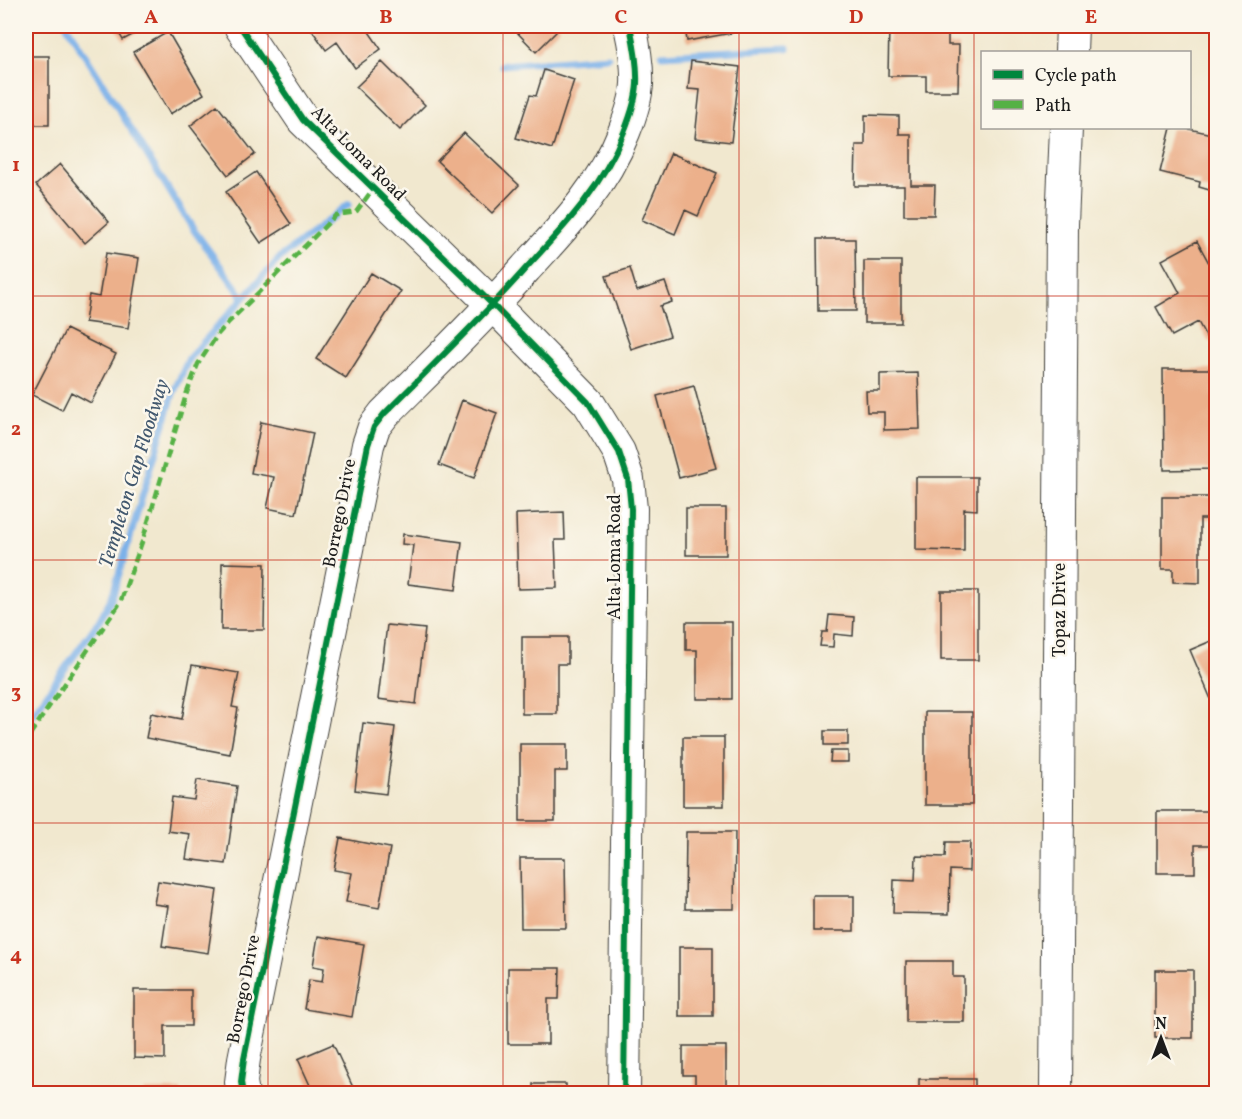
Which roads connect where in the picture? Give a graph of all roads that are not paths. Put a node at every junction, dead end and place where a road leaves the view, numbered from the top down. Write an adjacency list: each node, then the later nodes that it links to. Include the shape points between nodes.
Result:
1 (240, 26): 6 (street, Alta Loma Road, via 303,120)
2 (630, 26): 6 (street, Borrego Drive, via 637,84 619,145 580,208)
3 (1072, 26): 4 (street)
4 (1071, 51)
5 (1066, 129): 9 (street, Topaz Drive)
6 (493, 305): 7 (street, Borrego Drive, via 384,414 371,436 244,1059); 8 (street, Alta Loma Road, via 588,402 619,452 628,479 631,509)
7 (243, 1094)
8 (624, 1094)
9 (1056, 1094)

